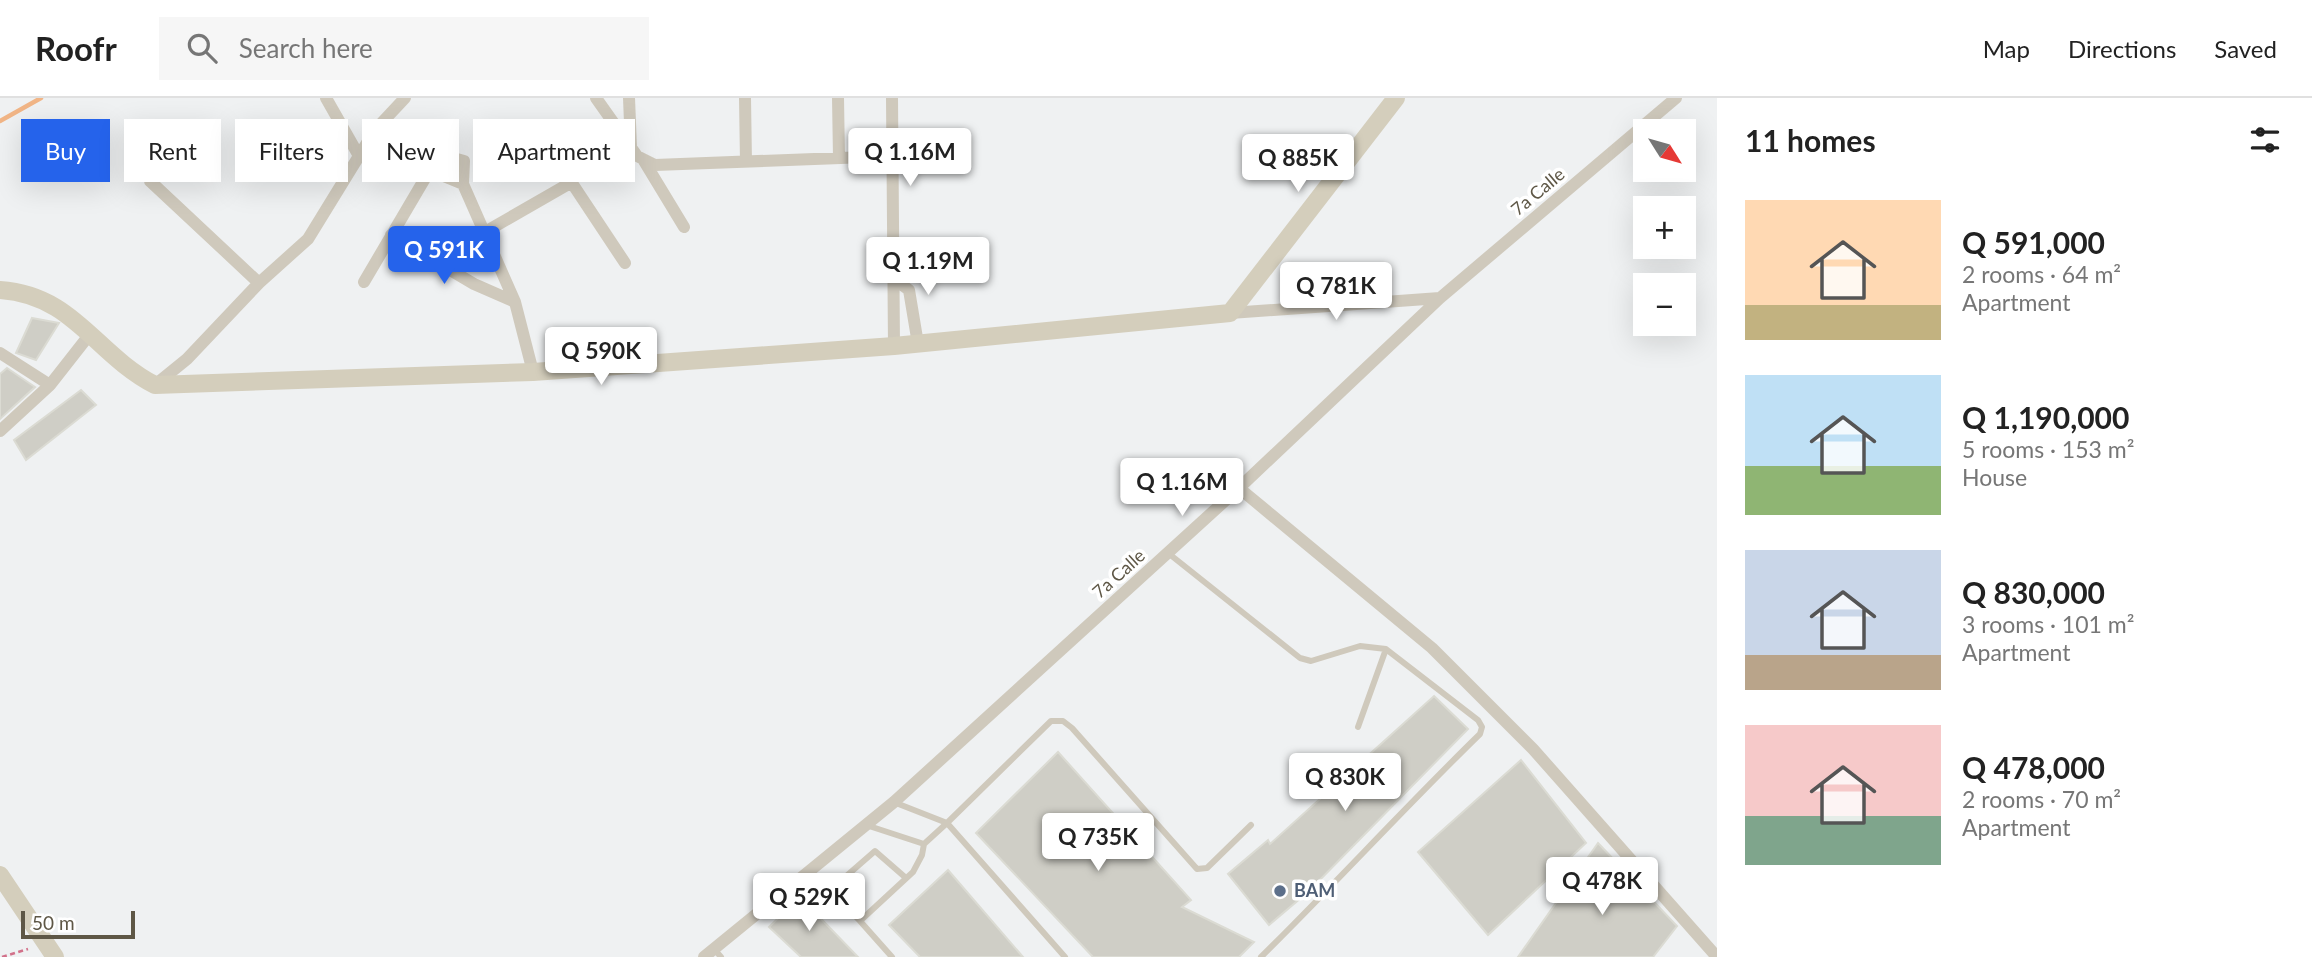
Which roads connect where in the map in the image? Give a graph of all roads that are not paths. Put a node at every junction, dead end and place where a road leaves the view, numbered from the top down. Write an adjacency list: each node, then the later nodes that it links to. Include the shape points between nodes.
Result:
1 (326, 98): 13 (street)
2 (405, 98): 13 (street, via 375,130)
3 (596, 98): 10 (street)
4 (629, 98): 11 (street)
5 (746, 98): 18 (street)
6 (838, 98): 15 (street)
7 (892, 98): 14 (street)
8 (1396, 98): 34 (street)
9 (1676, 98): 32 (street, 7a Calle)
10 (611, 119)
11 (630, 119)
12 (635, 151): 17 (street)
13 (359, 156): 30 (street, via 308,239)
14 (894, 156): 15 (street); 28 (street)
15 (839, 158): 18 (street)
16 (459, 160): 23 (street, via 464,161)
17 (644, 161): 18 (street, via 655,165); 24 (street)
18 (746, 162)
19 (151, 182): 30 (street)
20 (422, 182): 26 (street)
21 (458, 182): 23 (street)
22 (572, 182): 25 (street); 27 (street)
23 (463, 184): 25 (street)
24 (684, 227)
25 (485, 232): 33 (street)
26 (391, 235): 29 (street); 33 (street)
27 (625, 263)
28 (894, 279): 36 (street, via 909,290); 37 (street)
29 (364, 282)
30 (259, 283): 41 (street, via 187,359)
31 (0, 290): 35 (street, via 24,292 57,305)
32 (1440, 298): 34 (street); 43 (street, 7a Calle)
33 (514, 302): 39 (street)
34 (1230, 313): 36 (street)
35 (90, 334): 40 (street); 41 (street, via 134,374)
36 (918, 344): 37 (street)
37 (894, 346): 39 (street)
38 (0, 353): 40 (street)
39 (533, 372): 41 (street)
40 (50, 385): 42 (street)
41 (155, 385)
42 (0, 431)
43 (1239, 488): 44 (street, 7a Calle); 60 (street, via 1432,648 1534,749)
44 (1168, 554): 45 (lane, via 1300,658 1311,661 1360,646); 47 (street, 7a Calle)
45 (1386, 649): 46 (lane); 59 (lane, via 1482,727)
46 (1358, 727)
47 (894, 802): 48 (lane); 49 (street, 7a Calle)
48 (947, 823): 50 (lane, via 1051,721 1063,721 1197,869 1207,868); 51 (lane); 58 (lane)
49 (866, 825): 51 (lane); 56 (street, 7a Calle)
50 (1251, 825)
51 (924, 844): 53 (lane)
52 (0, 875): 55 (street)
53 (906, 878): 54 (lane); 54 (lane, via 874,851 845,877 834,894)
54 (860, 921): 57 (lane)
55 (52, 953)
56 (713, 954)
57 (892, 957)
58 (1065, 957)
59 (1261, 957)
60 (1717, 957)

